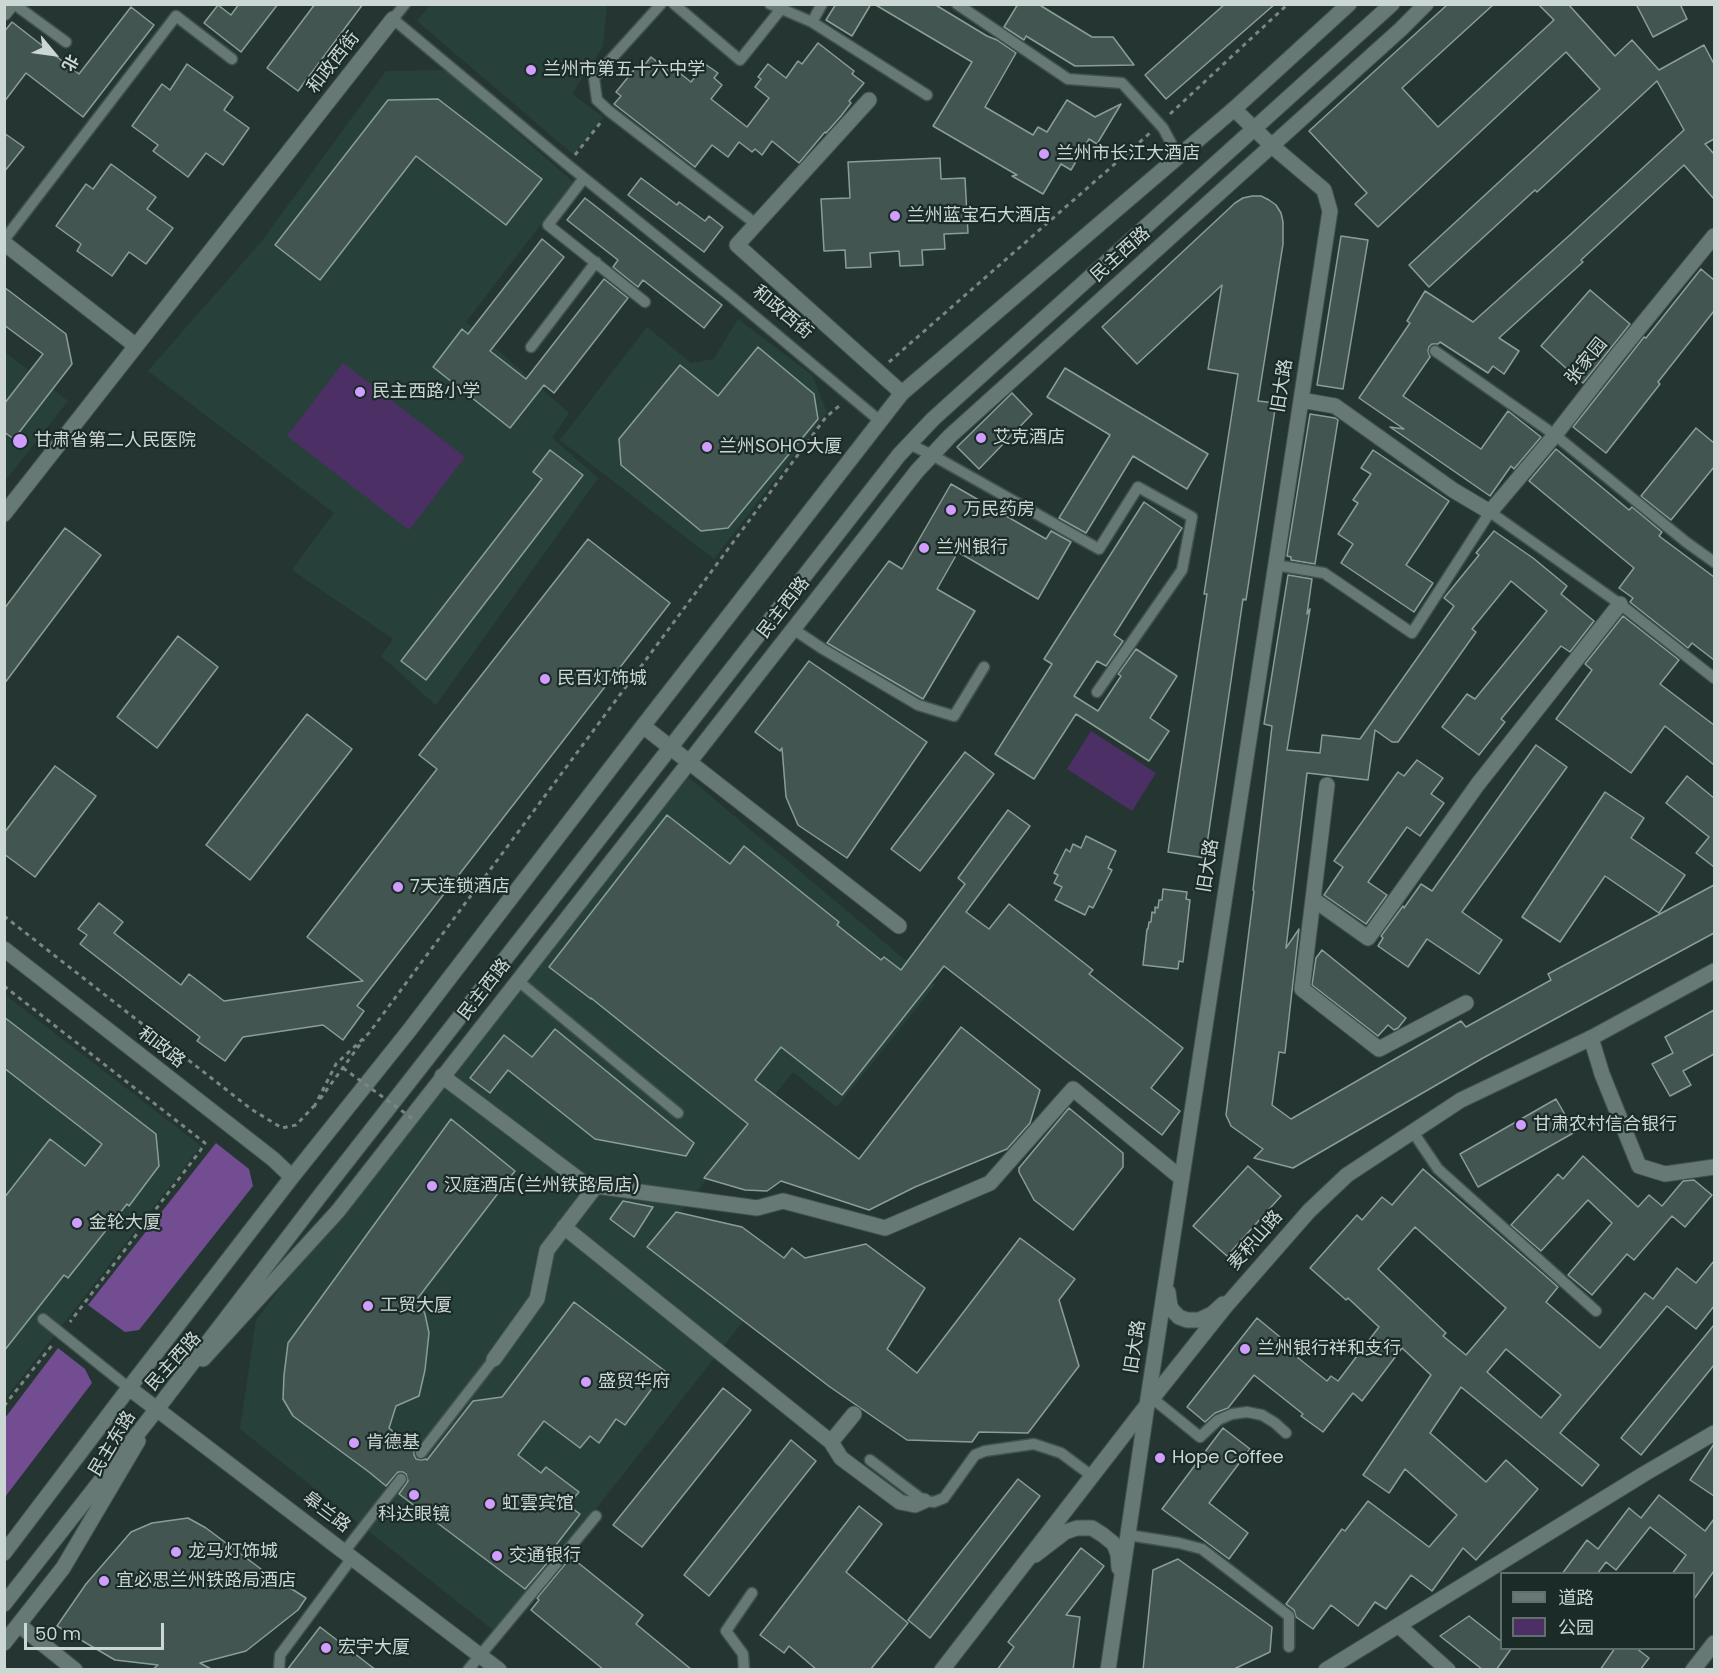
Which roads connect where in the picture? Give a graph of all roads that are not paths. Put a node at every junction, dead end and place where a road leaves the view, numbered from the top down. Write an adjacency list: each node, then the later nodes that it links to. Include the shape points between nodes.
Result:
1 (12, 4): 12 (street); 15 (lane)
2 (405, 4): 13 (lane)
3 (661, 4): 24 (lane, via 594,78 597,100)
4 (674, 4): 11 (lane, via 740,60)
5 (770, 4): 11 (lane)
6 (822, 4): 14 (lane)
7 (957, 4): 22 (lane, via 1068,78 1122,83 1163,128)
8 (1349, 4): 19 (street, 民主西路)
9 (1392, 4): 20 (street, 民主西路)
10 (1426, 4): 21 (street, 民主西路)
11 (781, 9): 14 (lane)
12 (4, 13)
13 (393, 19): 23 (lane, 和政西街); 29 (street, 和政西街)
14 (812, 22): 17 (lane)
15 (66, 42)
16 (232, 59): 26 (lane, via 176,16)
17 (927, 95)
18 (869, 100): 24 (street)
19 (1234, 109): 20 (street, 旧大路); 22 (street, 民主西路)
20 (1254, 129): 21 (street, 旧大路); 36 (street, 民主西路)
21 (1272, 146): 33 (street, 旧大路, via 1324,190 1330,211); 37 (street, 民主西路)
22 (1178, 156): 32 (street, 民主西路)
23 (584, 178): 27 (lane, via 548,225); 34 (lane, 和政西街)
24 (756, 224): 32 (street, via 737,245)
25 (1714, 236): 35 (street, 张家园)
26 (4, 241): 29 (street)
27 (596, 262): 28 (lane); 30 (lane)
28 (645, 302)
29 (136, 346): 39 (street, 和政西街)
30 (531, 347)
31 (1435, 351): 35 (lane)
32 (902, 393): 34 (street, 民主西路)
33 (1301, 400): 38 (street, via 1335,406); 41 (street, 旧大路)
34 (880, 421): 47 (street, 民主西路)
35 (1555, 435): 38 (street, 张家园); 40 (lane)
36 (909, 444): 37 (lane); 48 (street, 民主西路)
37 (932, 455): 43 (street, 民主西路); 46 (lane, via 1099,549 1138,487 1192,518 1182,570)
38 (1490, 512): 41 (lane, 张家园, via 1412,633 1324,573); 42 (lane)
39 (4, 514)
40 (1714, 562)
41 (1275, 565): 63 (street, 旧大路)
42 (1620, 604): 45 (lane); 51 (street, via 1478,784 1368,938)
43 (793, 629): 44 (lane, via 918,705 954,716); 49 (street, 民主西路)
44 (984, 667)
45 (1714, 678)
46 (1097, 692)
47 (643, 726): 48 (street); 62 (street, 民主西路)
48 (669, 748): 49 (street); 73 (street, 民主西路)
49 (688, 763): 52 (street); 55 (street, 民主西路)
50 (1327, 784): 51 (street)
51 (1313, 898): 56 (street, via 1302,989 1379,1049)
52 (899, 926)
53 (4, 950): 62 (street, 和政路)
54 (1714, 971): 57 (street, 麦积山路)
55 (518, 980): 58 (street, 民主西路); 59 (lane)
56 (1466, 1003)
57 (1591, 1038): 60 (street, 麦积山路, via 1461,1100); 61 (street, via 1639,1166 1665,1174)
58 (442, 1076): 64 (street); 73 (street, 民主西路, via 338,1211)
59 (678, 1113)
60 (1413, 1132): 67 (street, 麦积山路, via 1347,1175); 68 (lane, via 1438,1169)
61 (1714, 1167)
62 (292, 1177): 71 (street, 民主西路)
63 (1181, 1178): 64 (street, via 1073,1089 990,1183 885,1228 783,1201 757,1208 596,1186); 66 (street, 旧大路)
64 (593, 1190): 65 (street)
65 (564, 1227): 70 (street, via 547,1250 537,1299); 77 (street)
66 (1168, 1268): 67 (street, via 1170,1306 1187,1320 1212,1314); 72 (street, 旧大路)
67 (1251, 1277): 72 (street, 麦积山路)
68 (1596, 1311)
69 (43, 1319): 71 (lane)
70 (494, 1359): 78 (lane)
71 (129, 1388): 73 (street, 皋兰路); 84 (street, 民主东路)
72 (1149, 1401): 76 (lane, via 1200,1437 1218,1420 1247,1412 1262,1415); 80 (street, 麦积山路); 85 (street, 旧大路)
73 (157, 1409): 88 (street, 皋兰路); 92 (street, 民主东路); 93 (street, 民主东路, via 63,1568)
74 (854, 1414): 77 (street)
75 (1714, 1432): 94 (street)
76 (1286, 1433)
77 (831, 1442): 82 (street, via 841,1458 900,1502 915,1505)
78 (421, 1453)
79 (870, 1460): 82 (lane)
80 (1092, 1476): 82 (lane, via 1061,1453 1034,1444 985,1451 975,1455 944,1498); 89 (street, 麦积山路)
81 (401, 1479): 88 (lane)
82 (924, 1501)
83 (596, 1516): 98 (lane)
84 (19, 1534): 86 (street); 87 (street, 民主东路)
85 (1128, 1535): 91 (street, 旧大路); 97 (lane, via 1202,1549 1289,1616)
86 (4, 1540)
87 (4, 1553)
88 (348, 1555): 98 (street, 皋兰路); 100 (lane, via 280,1654)
89 (1014, 1576): 91 (street, via 1055,1538 1077,1528 1092,1528 1104,1534 1118,1554); 104 (street, 麦积山路)
90 (752, 1593): 103 (lane, via 726,1631 743,1654)
91 (1118, 1602): 105 (street, 旧大路)
92 (4, 1604)
93 (19, 1625): 95 (street, 民主东路); 99 (street)
94 (1399, 1626): 106 (street); 107 (street)
95 (4, 1643)
96 (1714, 1643): 108 (street)
97 (1289, 1647)
98 (480, 1654): 101 (lane); 102 (street, 皋兰路)
99 (75, 1670)
100 (279, 1670)
101 (468, 1670)
102 (499, 1670)
103 (744, 1670)
104 (942, 1670)
105 (1108, 1670)
106 (1326, 1670)
107 (1448, 1670)
108 (1693, 1670)

